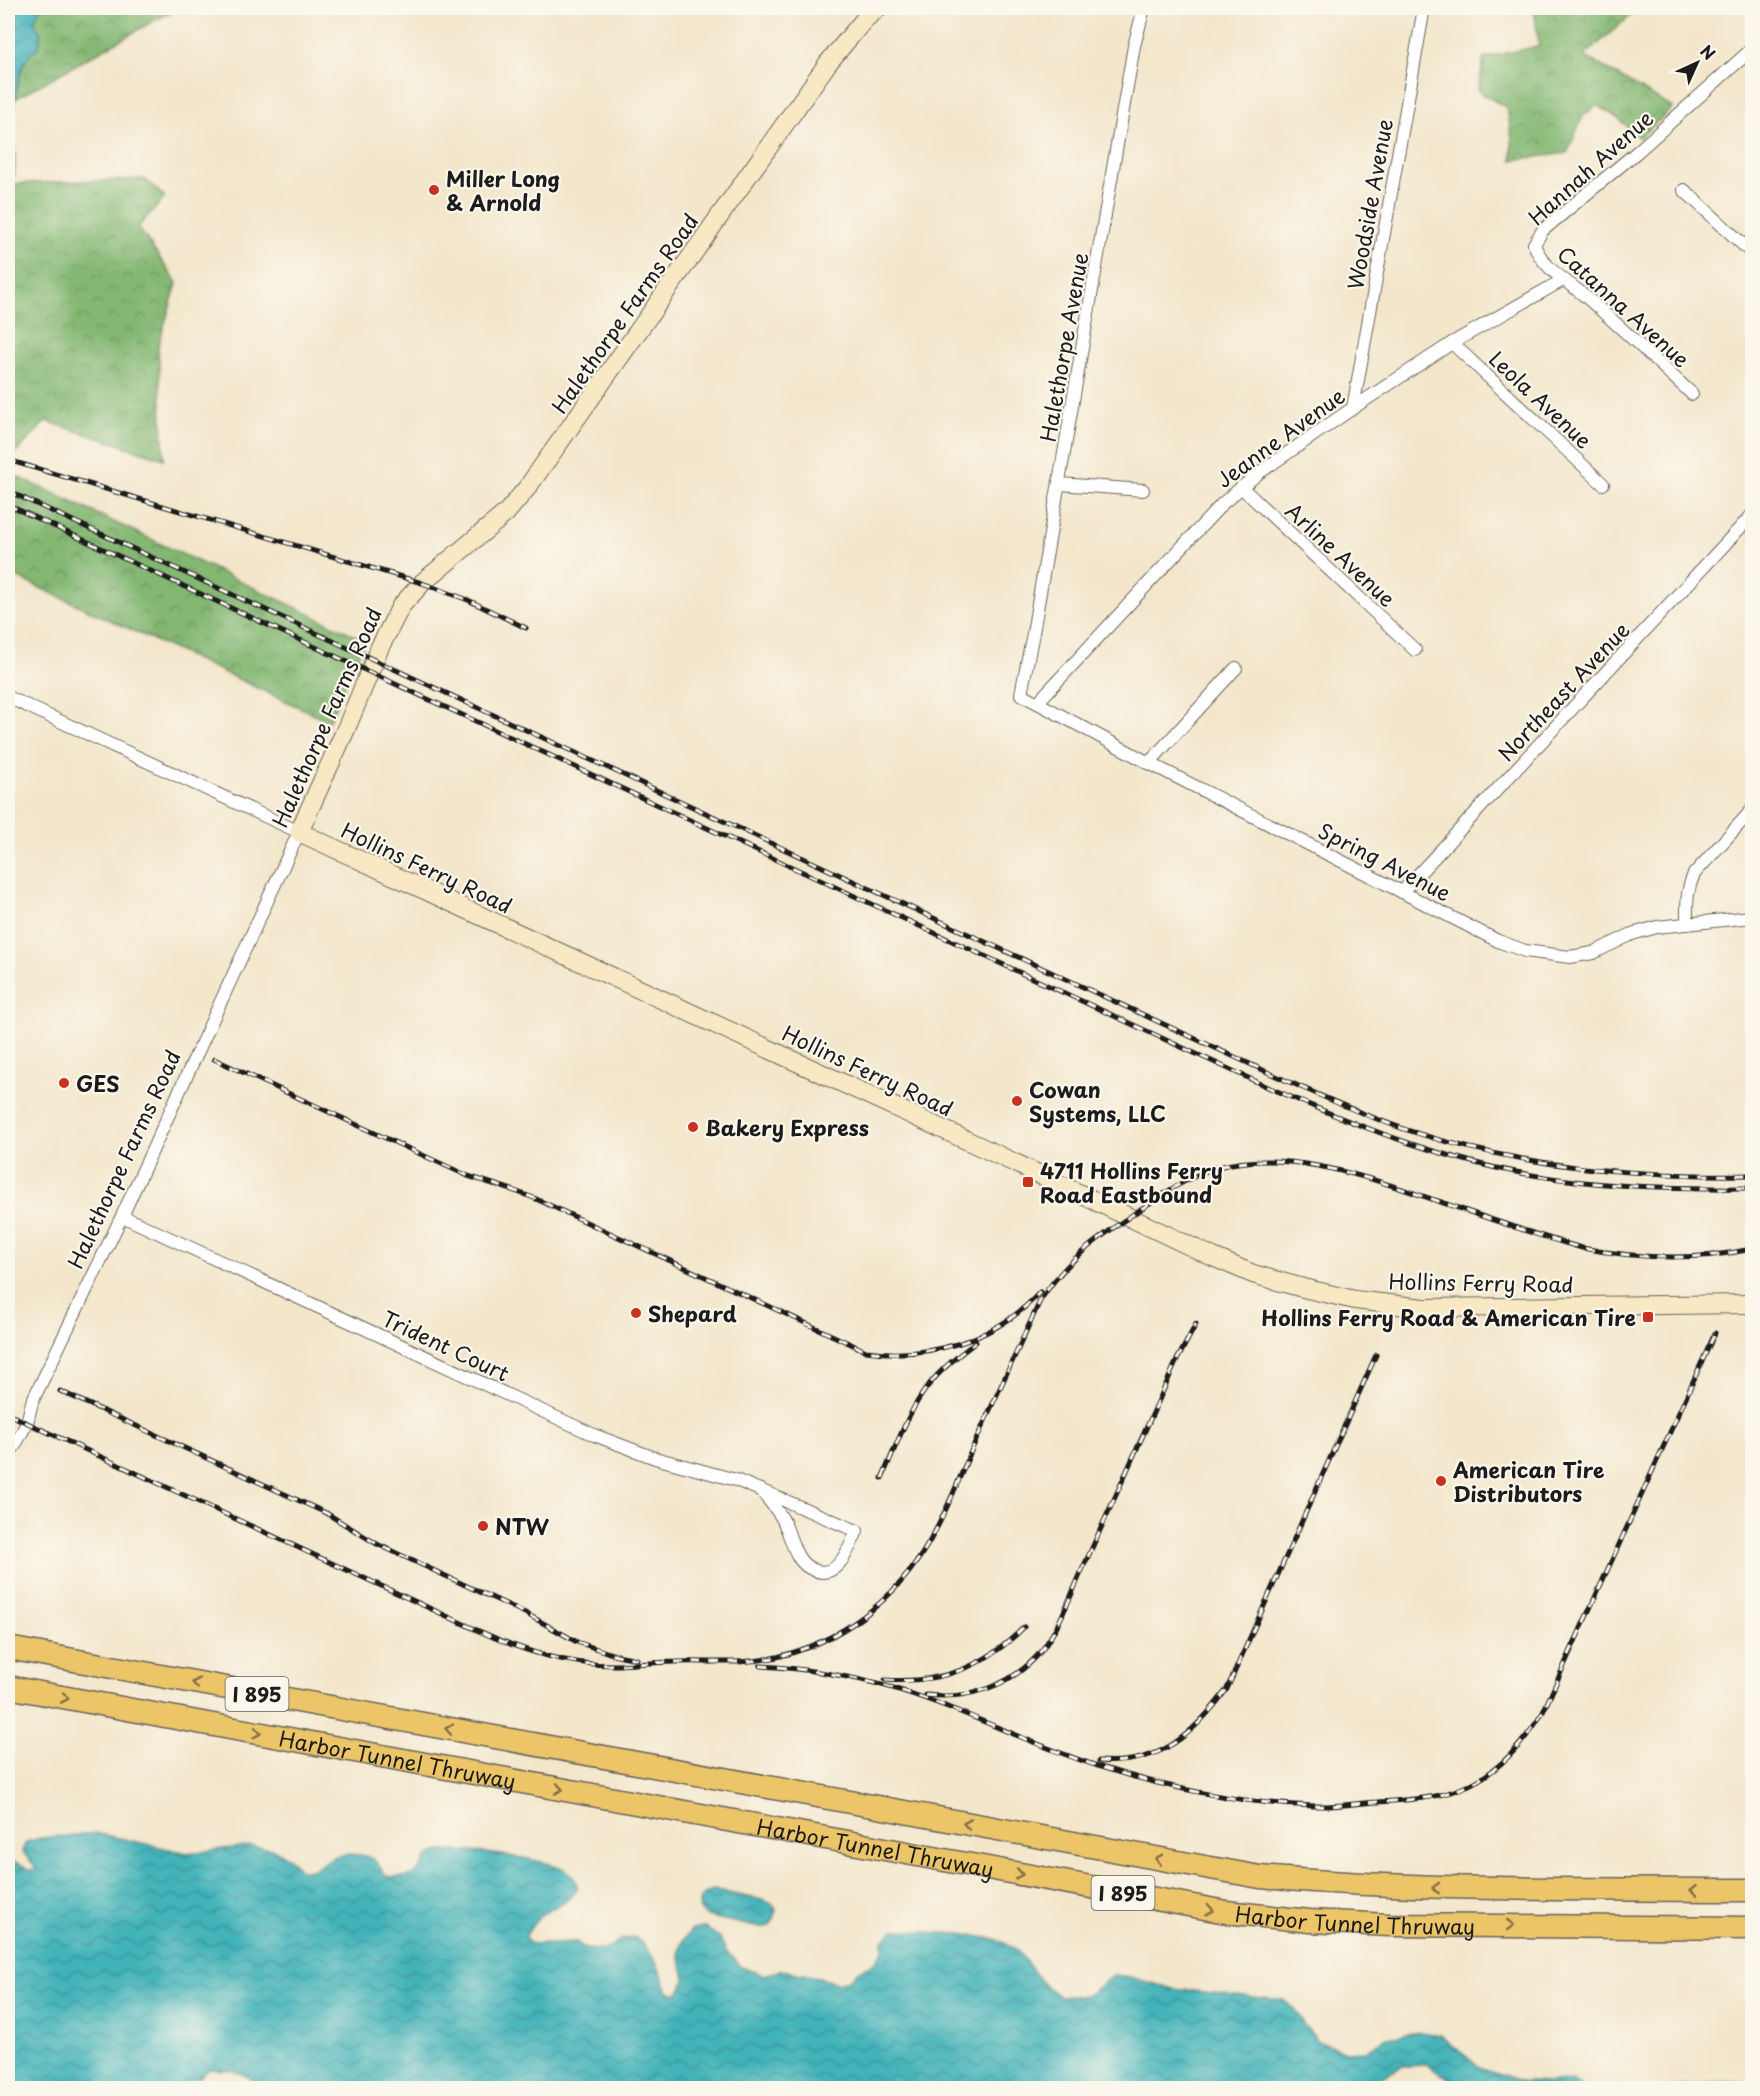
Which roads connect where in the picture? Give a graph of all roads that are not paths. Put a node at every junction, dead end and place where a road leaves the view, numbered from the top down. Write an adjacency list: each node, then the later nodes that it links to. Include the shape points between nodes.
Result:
1 (878, 8): 24 (street, Halethorpe Farms Road, via 828,63 527,488 506,513 422,583 401,606)
2 (1144, 8): 12 (street, Halethorpe Avenue, via 1134,46)
3 (1424, 8): 11 (street, Woodside Avenue)
4 (1752, 49): 6 (street, Hannah Avenue, via 1543,231)
5 (1684, 190): 7 (street)
6 (1534, 244): 8 (street, Catanna Avenue, via 1542,260)
7 (1752, 253)
8 (1563, 280): 9 (street, Jeanne Avenue); 10 (street, Catanna Avenue)
9 (1452, 343): 11 (street, Jeanne Avenue); 13 (street, Leola Avenue)
10 (1692, 393)
11 (1353, 408): 14 (street, Jeanne Avenue)
12 (1059, 484): 15 (street); 19 (street, Halethorpe Avenue)
13 (1603, 484)
14 (1240, 488): 17 (street, Arline Avenue); 21 (street, Jeanne Avenue)
15 (1143, 490)
16 (1752, 515): 25 (street, Northeast Avenue)
17 (1415, 650)
18 (1236, 668): 22 (street)
19 (1021, 694): 21 (street, Spring Avenue)
20 (8, 697): 24 (street, Hollins Ferry Road)
21 (1038, 702): 22 (street, Spring Avenue)
22 (1149, 763): 25 (street, Spring Avenue)
23 (1752, 810): 27 (street, via 1694,874 1686,899)
24 (299, 832): 28 (street, Halethorpe Farms Road); 29 (street, Hollins Ferry Road, via 1253,1274 1355,1300 1424,1308)
25 (1402, 892): 27 (street, Spring Avenue, via 1498,941 1548,955 1593,953 1632,934)
26 (1752, 917): 27 (street, Spring Avenue)
27 (1687, 924)
28 (122, 1216): 30 (street, Halethorpe Farms Road); 31 (street, Trident Court, via 594,1435)
29 (1752, 1304)
30 (14, 1447)
31 (761, 1490): 31 (street, Trident Court, via 857,1531 845,1557 830,1571 810,1569 801,1561 781,1517)
32 (8, 1648): 34 (highway, Harbor Tunnel Thruway / I 895, one-way to 32, via 1428,1887 1260,1877)
33 (8, 1687): 35 (highway, Harbor Tunnel Thruway / I 895, one-way to 35, via 1226,1912 1310,1922 1390,1925)
34 (1752, 1890)
35 (1752, 1928)

